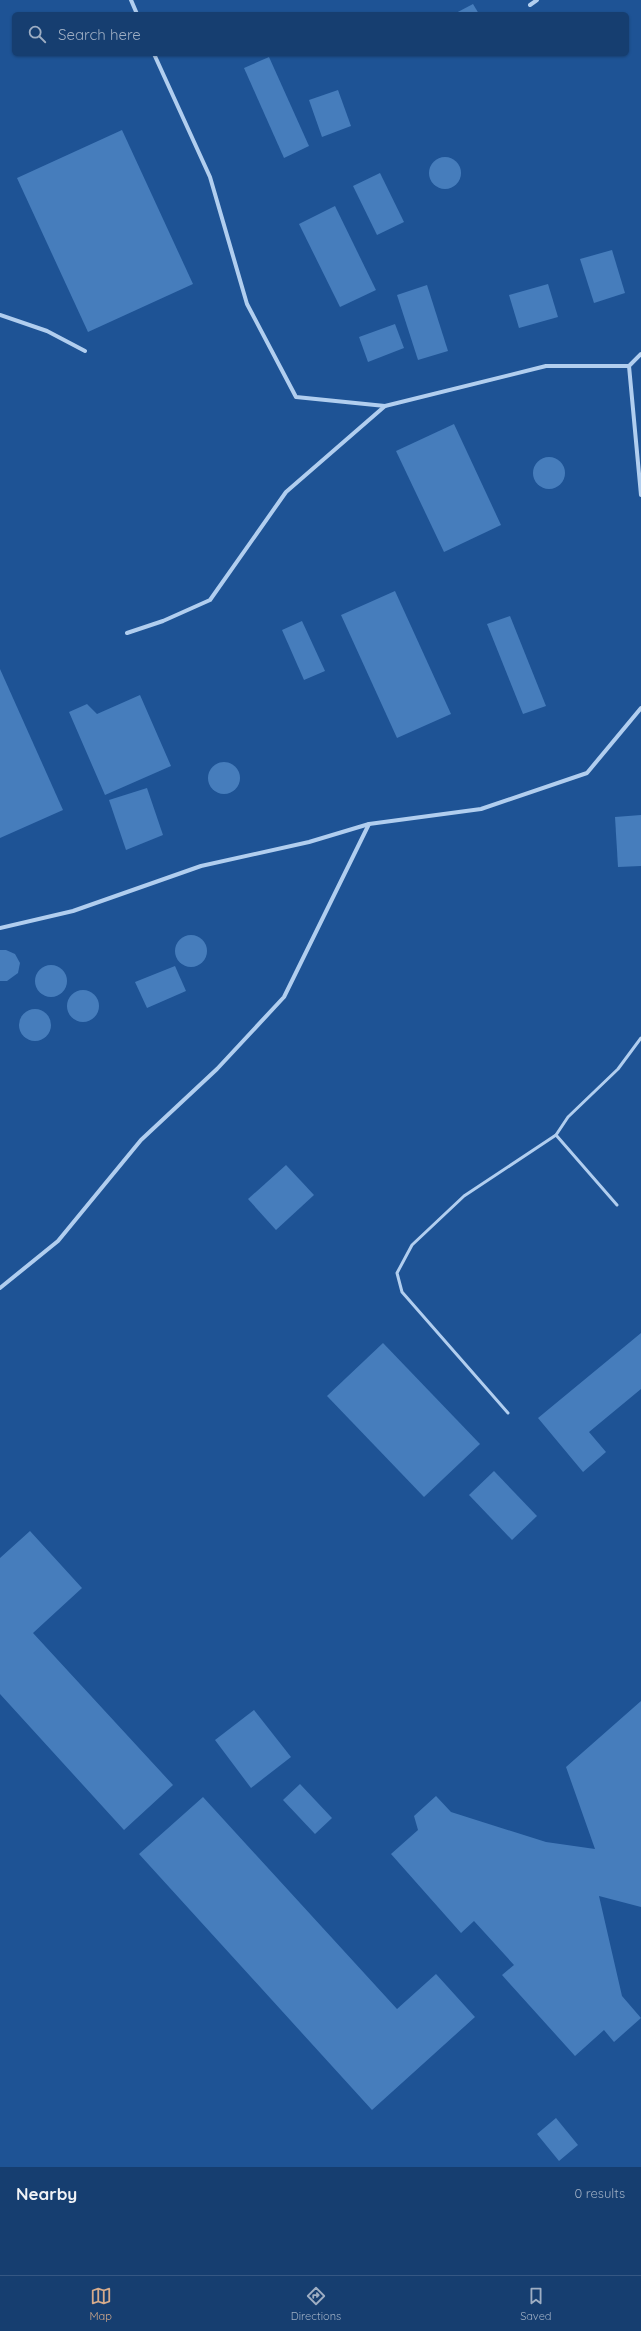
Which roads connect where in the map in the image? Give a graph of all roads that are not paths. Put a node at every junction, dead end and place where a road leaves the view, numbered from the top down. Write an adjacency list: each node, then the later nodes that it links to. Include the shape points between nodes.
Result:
1 (131, 0): 4 (street)
2 (537, 0): 3 (street)
3 (530, 5)
4 (136, 12)
5 (155, 56): 10 (street, via 210,178 247,304 296,397)
6 (0, 315): 7 (street, via 46,332)
7 (85, 351)
8 (641, 354): 9 (street)
9 (629, 366): 10 (street, via 546,366); 11 (street)
10 (385, 406): 12 (street, via 286,492 210,600 163,621)
11 (641, 495)
12 (127, 633)
13 (641, 708): 14 (street, via 587,772 481,809)
14 (369, 824): 15 (street, via 309,842 201,866 73,911); 19 (street, via 284,997 218,1069 141,1140 58,1241)
15 (0, 928)
16 (641, 1038): 17 (lane, via 618,1069 568,1117)
17 (556, 1135): 18 (lane); 20 (lane, via 464,1196 412,1245 397,1273 402,1292)
18 (617, 1206)
19 (0, 1288)
20 (508, 1413)

